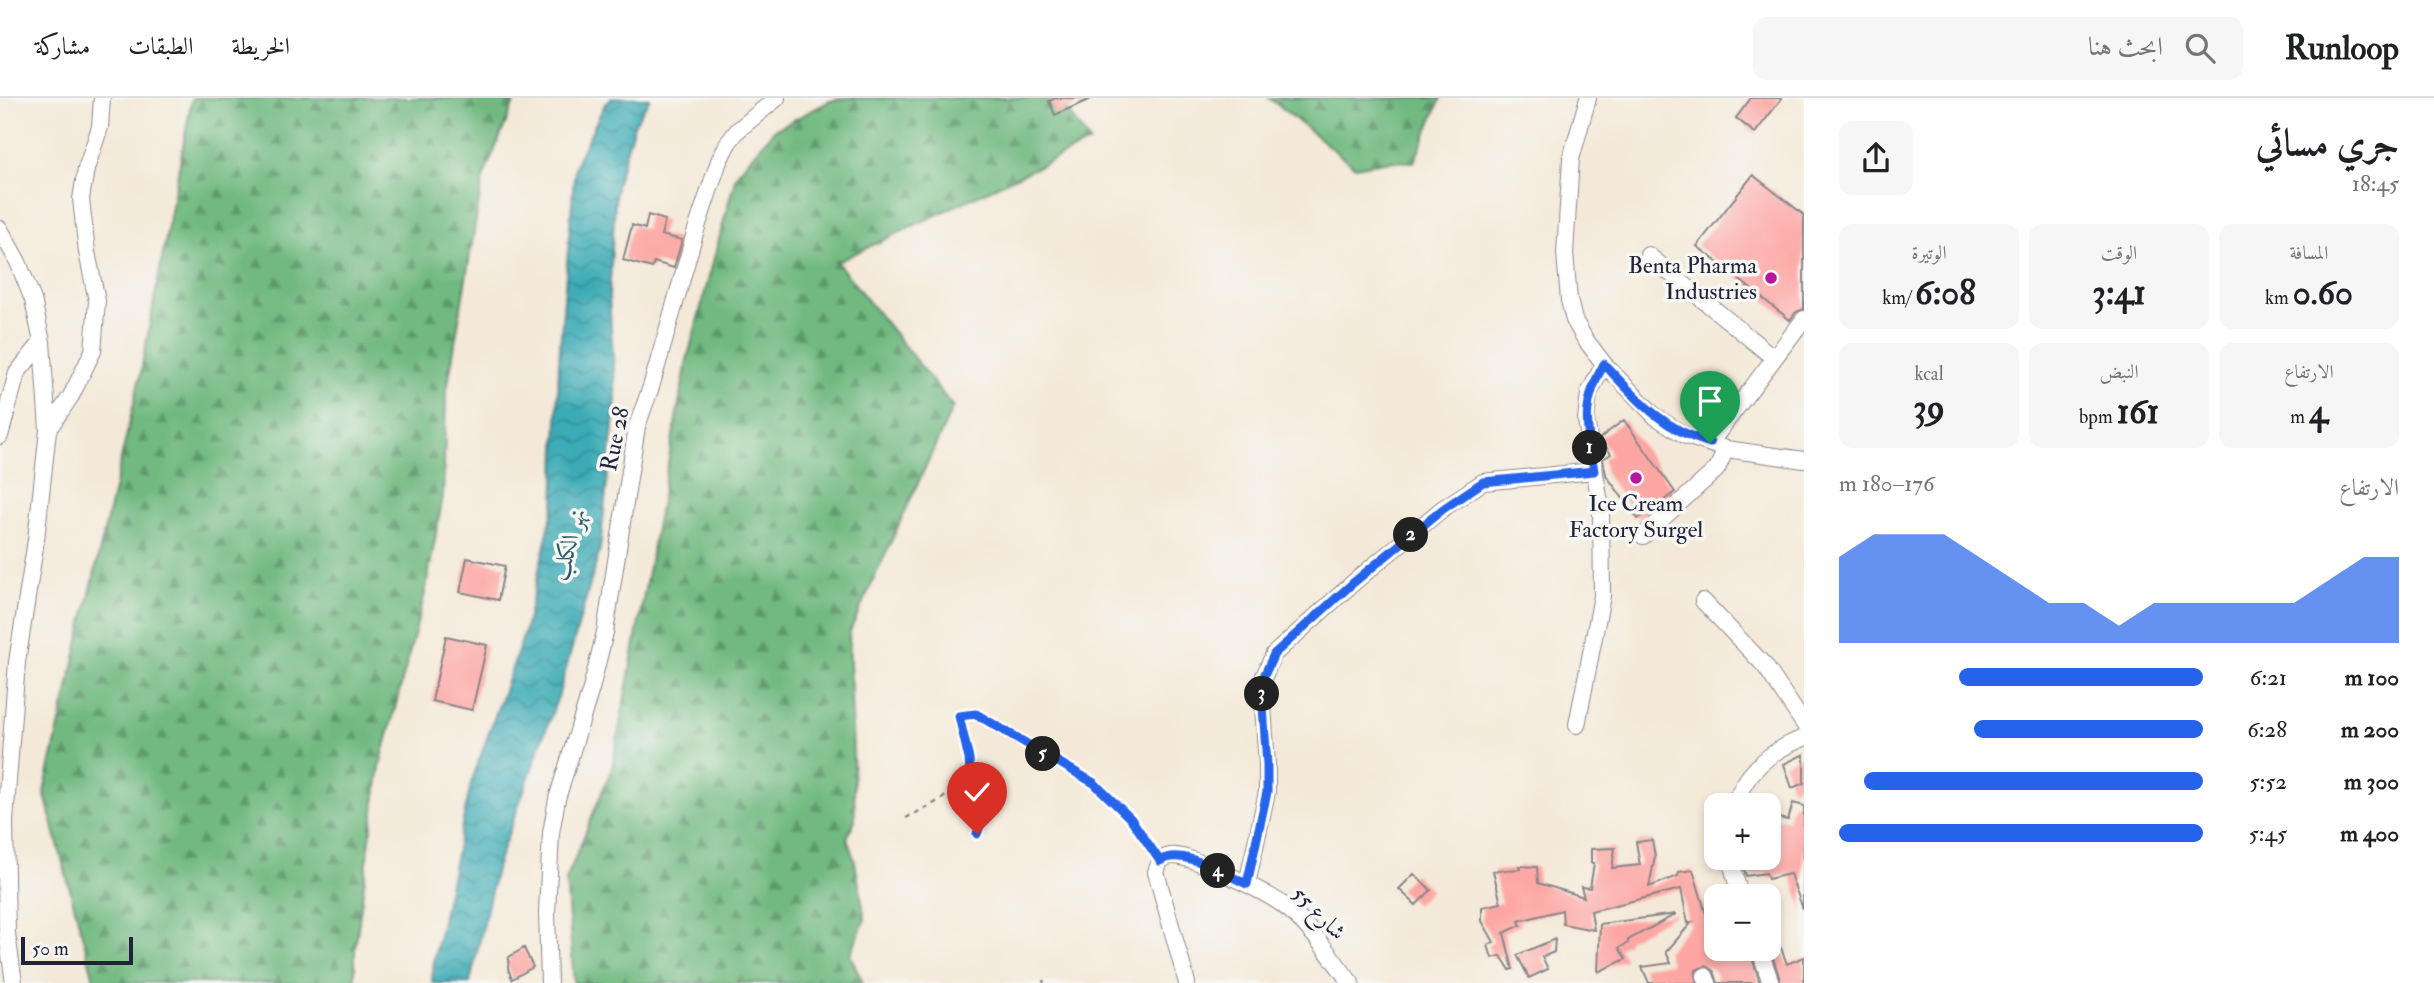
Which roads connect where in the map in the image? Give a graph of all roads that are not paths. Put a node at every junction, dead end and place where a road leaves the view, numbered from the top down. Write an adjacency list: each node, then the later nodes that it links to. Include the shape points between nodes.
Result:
1 (102, 98): 10 (street, via 100,127 81,199 97,301 93,351)
2 (777, 98): 25 (street, Rue 28, via 738,130 719,161 637,426 605,632 551,833)
3 (1588, 98): 9 (street, via 1571,159 1565,253 1574,320)
4 (0, 229): 7 (street, via 33,300)
5 (1648, 256): 8 (street)
6 (1804, 319): 8 (street)
7 (41, 342): 10 (street); 11 (street, via 17,373)
8 (1774, 358): 12 (street)
9 (1604, 364): 12 (street, via 1656,417 1686,436); 15 (street, via 1587,407)
10 (48, 430): 24 (street, via 37,540 17,662 5,821 7,934)
11 (0, 436)
12 (1710, 443): 13 (street)
13 (1726, 449): 14 (street); 16 (street, via 1717,469)
14 (1804, 460)
15 (1594, 471): 19 (street, via 1601,509 1602,596); 22 (street, via 1483,482 1353,583 1274,654 1262,692 1267,792)
16 (1643, 536)
17 (1703, 601): 18 (street, via 1765,666)
18 (1804, 724)
19 (1577, 725)
20 (1804, 738): 21 (street, via 1786,744 1758,765)
21 (1739, 793)
22 (1247, 884): 26 (street, شارع 55, via 1186,858 1171,856 1160,861 1156,877); 27 (street, شارع 55, via 1283,905 1311,931)
23 (1764, 961): 28 (street)
24 (14, 983)
25 (549, 983)
26 (1187, 983)
27 (1351, 983)
28 (1772, 983)

